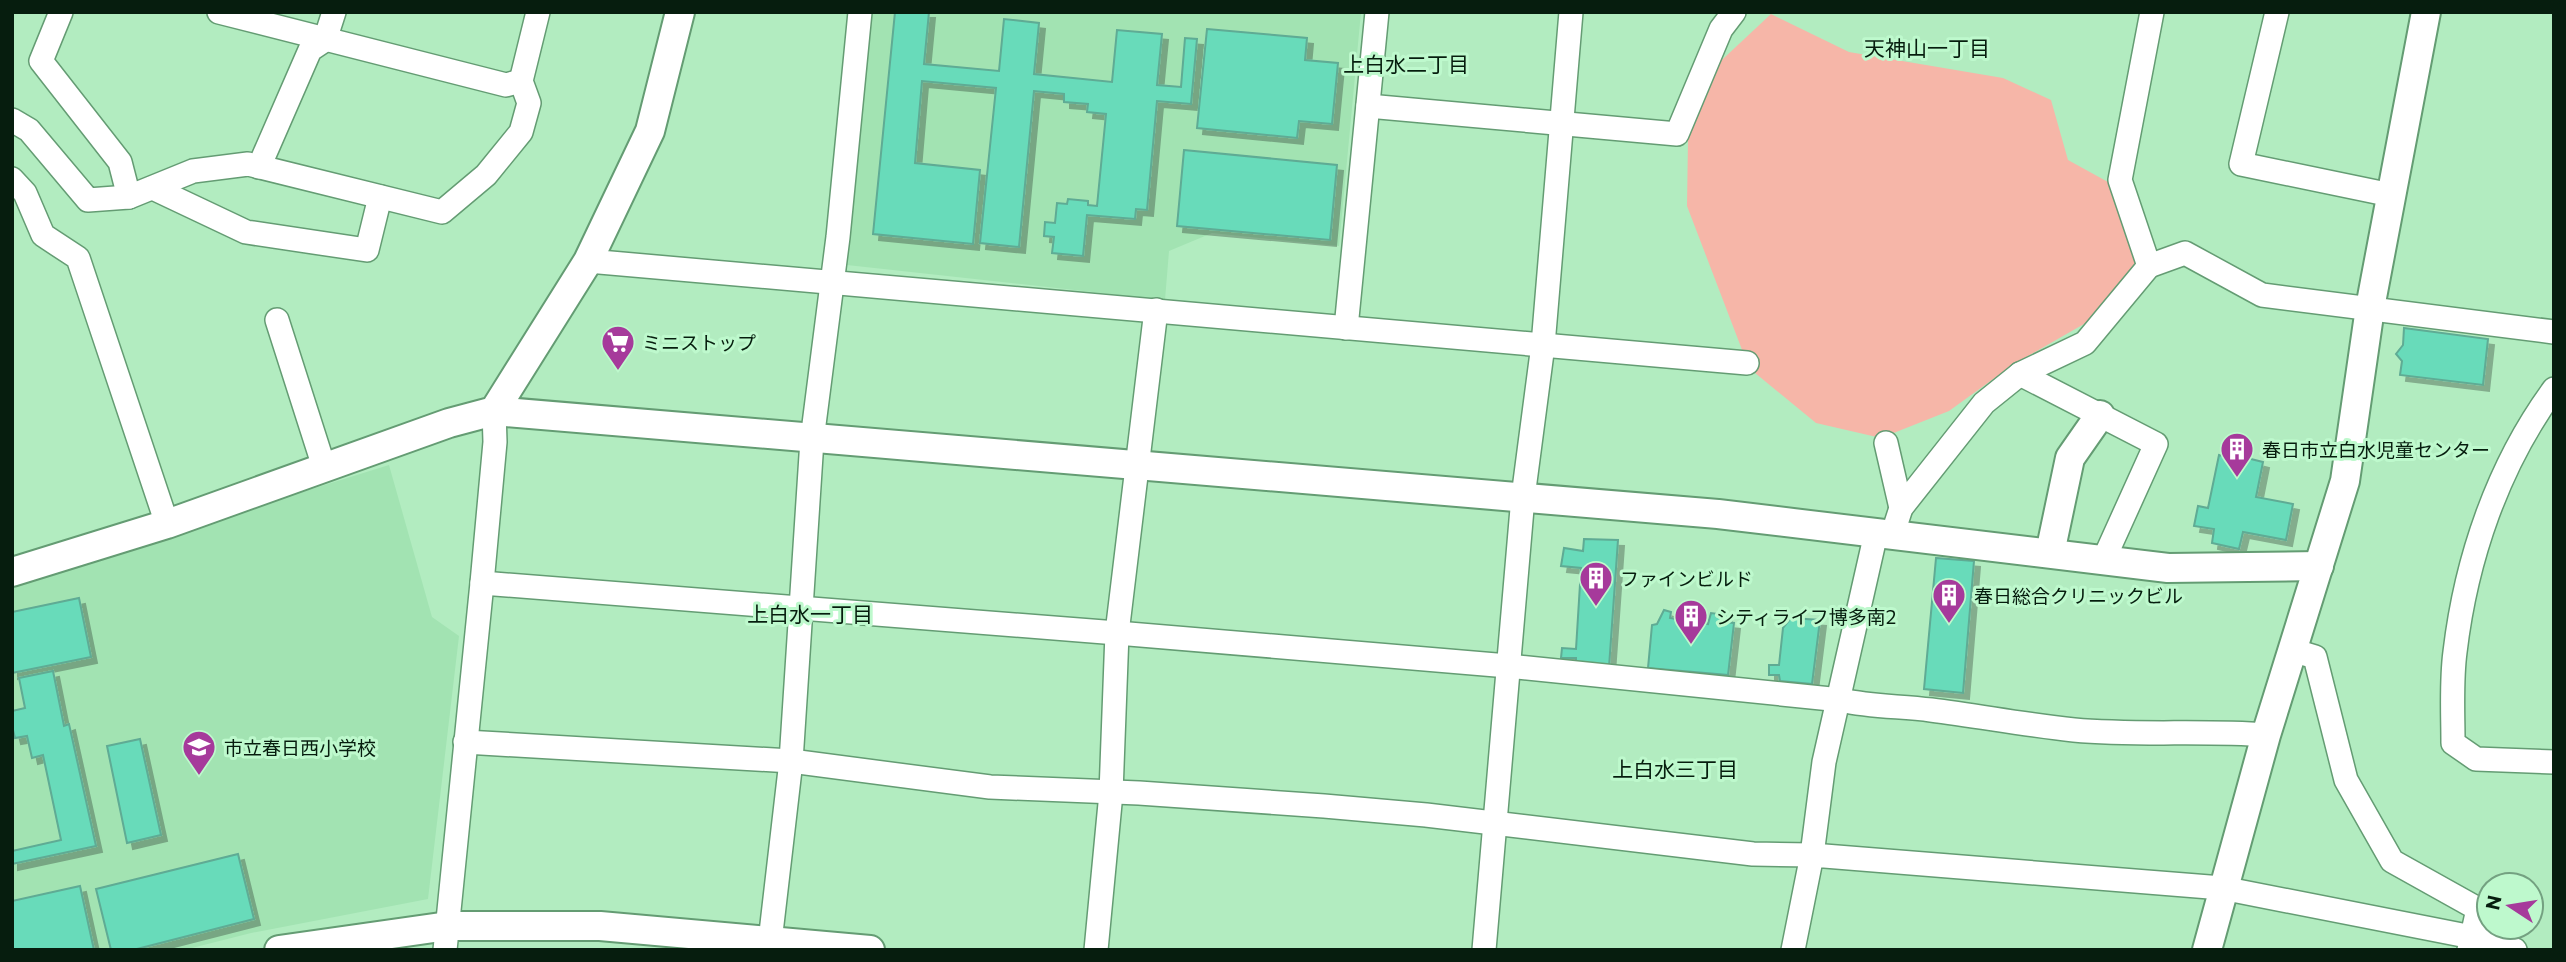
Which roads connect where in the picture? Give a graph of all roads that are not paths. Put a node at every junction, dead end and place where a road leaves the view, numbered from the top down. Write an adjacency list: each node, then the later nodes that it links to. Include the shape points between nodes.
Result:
1 (61, 12): 22 (street, via 41,61 120,162)
2 (219, 12): 13 (street)
3 (334, 12): 13 (street)
4 (538, 12): 14 (street)
5 (680, 12): 24 (street, via 650,131)
6 (860, 12): 26 (street)
7 (1377, 12): 15 (street)
8 (1571, 12): 17 (street)
9 (1734, 12): 17 (street, via 1721,29 1677,134)
10 (2152, 12): 25 (street, via 2120,180)
11 (2277, 12): 21 (street, via 2241,164)
12 (2426, 12): 21 (street)
13 (325, 40): 14 (street, via 506,85); 18 (street, via 310,50)
14 (521, 81): 23 (street, via 529,103 521,132 486,176 442,212)
15 (1368, 106): 17 (street); 30 (street)
16 (12, 120): 22 (street, via 29,130 88,200)
17 (1561, 125): 32 (street)
18 (259, 167): 20 (street, via 248,164 193,171); 23 (street)
19 (12, 179): 44 (street, via 25,193 43,235 78,258)
20 (153, 188): 22 (street); 23 (street, via 246,232 367,250)
21 (2391, 195): 27 (street)
22 (129, 197)
23 (380, 197)
24 (588, 261): 26 (street); 36 (street)
25 (2149, 267): 27 (street, via 2185,253 2262,295); 34 (street, via 2085,343)
26 (832, 281): 28 (street); 38 (street)
27 (2371, 308): 31 (street); 48 (street, via 2345,481)
28 (1156, 310): 30 (street); 40 (street)
29 (278, 320): 41 (street)
30 (1346, 328): 32 (street)
31 (2554, 332)
32 (1542, 345): 33 (street); 42 (street)
33 (1747, 363)
34 (2020, 374): 37 (street); 43 (street, via 1984,403)
35 (2554, 389): 59 (street, via 2499,482 2468,578 2454,654 2453,743 2476,759)
36 (494, 411): 38 (street); 41 (street); 50 (street)
37 (2100, 415): 46 (street, via 2070,458); 47 (street, via 2156,443)
38 (813, 440): 40 (street); 51 (street)
39 (1886, 443): 43 (street)
40 (1139, 466): 42 (street); 52 (street)
41 (324, 467): 44 (street)
42 (1522, 497): 45 (street); 54 (street)
43 (1901, 508): 45 (street)
44 (167, 524): 49 (street)
45 (1884, 534): 46 (street); 55 (street)
46 (2050, 553): 47 (street)
47 (2104, 559): 48 (street, via 2168,568)
48 (2319, 566): 53 (street)
49 (12, 572)
50 (482, 583): 51 (street); 57 (street)
51 (803, 608): 52 (street); 58 (street)
52 (1117, 632): 54 (street); 60 (street)
53 (2292, 650): 56 (street); 65 (street, via 2315,657 2346,780 2392,861 2478,909)
54 (1508, 666): 55 (street); 61 (street)
55 (1840, 700): 56 (street, via 2075,730); 62 (street, via 1824,762)
56 (2266, 735): 63 (street)
57 (465, 742): 58 (street); 64 (street)
58 (791, 761): 60 (street, via 990,787); 66 (street)
59 (2554, 762)
60 (1111, 793): 61 (street, via 1324,806); 69 (street)
61 (1497, 824): 62 (street, via 1753,854); 70 (street)
62 (1812, 855): 63 (street); 71 (street)
63 (2222, 888): 65 (street); 72 (street)
64 (446, 938): 66 (street, via 600,926); 67 (street)
65 (2471, 943): 73 (street)
66 (770, 946): 68 (street)
67 (279, 950)
68 (870, 950)
69 (1096, 950)
70 (1485, 950)
71 (1793, 950)
72 (2207, 950)
73 (2515, 950)

